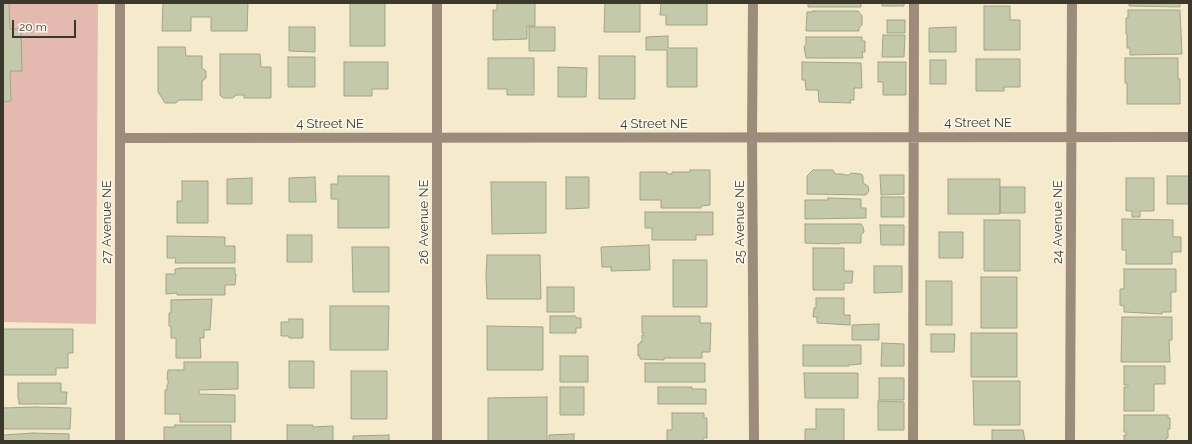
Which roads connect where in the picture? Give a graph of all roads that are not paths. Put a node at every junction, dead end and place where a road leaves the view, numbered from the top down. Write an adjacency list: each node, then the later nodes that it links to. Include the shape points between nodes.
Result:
1 (120, 3): 11 (street, 27 Avenue NE)
2 (437, 3): 6 (street, 26 Avenue NE)
3 (753, 3): 9 (street, 25 Avenue NE)
4 (914, 3): 7 (street)
5 (1072, 3): 8 (street, 24 Avenue NE)
6 (437, 136): 9 (street, 4 Street NE); 11 (street, 4 Street NE); 13 (street, 26 Avenue NE)
7 (914, 136): 8 (street, 4 Street NE); 9 (street, 4 Street NE); 15 (street)
8 (1071, 136): 10 (street, 4 Street NE); 16 (street, 24 Avenue NE)
9 (752, 137): 14 (street, 25 Avenue NE)
10 (1189, 137)
11 (120, 138): 12 (street, 27 Avenue NE)
12 (120, 441)
13 (437, 441)
14 (754, 441)
15 (913, 441)
16 (1070, 441)

